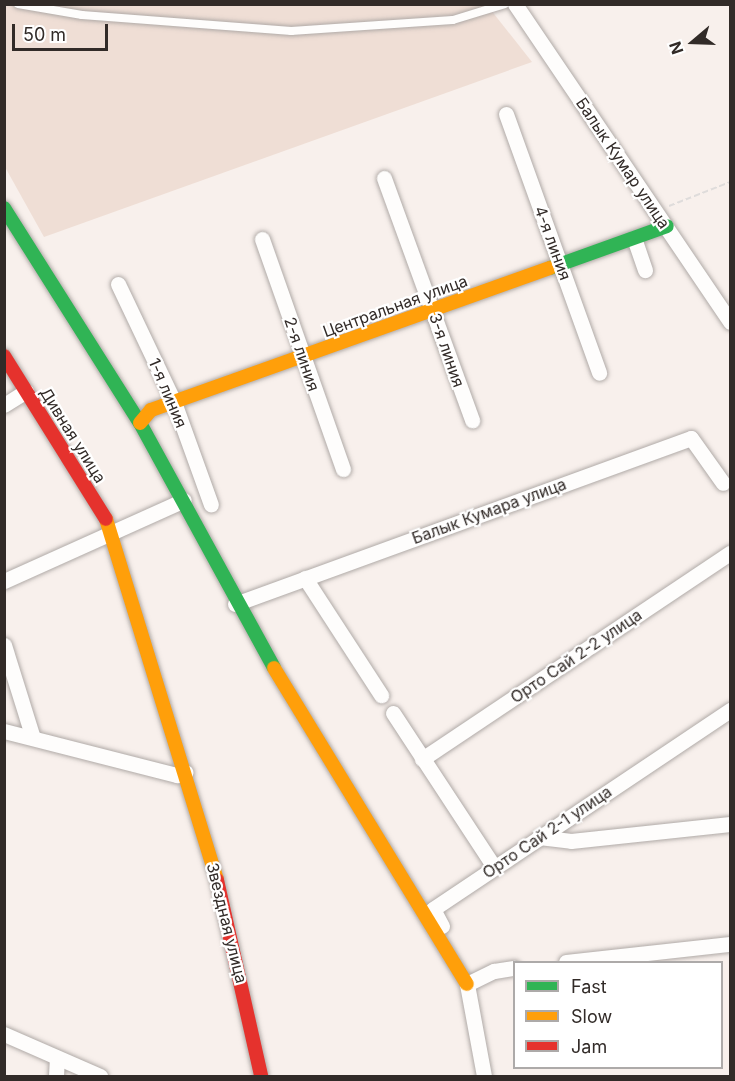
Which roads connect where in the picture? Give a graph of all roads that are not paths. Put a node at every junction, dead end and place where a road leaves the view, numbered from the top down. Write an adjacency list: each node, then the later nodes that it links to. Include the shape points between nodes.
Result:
1 (18, 4): 2 (lane, via 82,15 291,31 453,20)
2 (505, 4)
3 (515, 4): 7 (street, Балык Кумар улица)
4 (506, 114): 10 (street, 4-я линия)
5 (384, 178): 13 (street, 3-я линия)
6 (4, 208): 22 (street)
7 (667, 226): 8 (street, Центральная улица); 14 (street, Балык Кумар улица)
8 (634, 238): 10 (street, Центральная улица); 11 (street)
9 (262, 239): 16 (street, 2-я линия)
10 (560, 264): 13 (street, Центральная улица); 17 (street, 4-я линия)
11 (645, 270)
12 (118, 284): 19 (street, 1-я линия)
13 (433, 310): 16 (street, Центральная улица); 21 (street, 3-я линия)
14 (730, 322)
15 (4, 356): 18 (street, Дивная улица)
16 (303, 357): 19 (street, Центральная улица); 23 (street, 2-я линия)
17 (599, 373)
18 (26, 391): 20 (street); 27 (street, Дивная улица)
19 (174, 402): 22 (street, Центральная улица, via 152,410); 26 (street, 1-я линия)
20 (4, 405)
21 (472, 420)
22 (140, 423): 25 (street)
23 (343, 469)
24 (723, 483): 29 (street, Балык Кумара улица, via 692,438)
25 (184, 501): 27 (street); 31 (street)
26 (211, 505)
27 (114, 532): 30 (street); 39 (street, Звездная улица)
28 (730, 553): 38 (street, Орто Сай 2-2 улица)
29 (305, 578): 31 (street, Балык Кумара улица); 33 (street)
30 (4, 581)
31 (235, 604): 46 (street)
32 (4, 645): 37 (street)
33 (381, 695)
34 (730, 710): 41 (street, Орто Сай 2-1 улица)
35 (393, 713): 38 (street)
36 (4, 731): 37 (street)
37 (33, 738): 39 (street, via 177,775)
38 (422, 759): 42 (street)
39 (186, 772): 51 (street, Звездная улица, via 231,926)
40 (730, 824): 41 (street, via 571,841)
41 (539, 837): 42 (street, Орто Сай 2-1 улица)
42 (494, 867): 46 (street, Орто Сай 2-1 улица, via 432,910)
43 (730, 944): 44 (street)
44 (583, 961)
45 (513, 968): 46 (street)
46 (471, 982): 52 (street)
47 (4, 1034): 48 (street)
48 (57, 1058): 49 (street); 50 (street)
49 (56, 1077)
50 (100, 1077)
51 (261, 1077)
52 (484, 1077)

